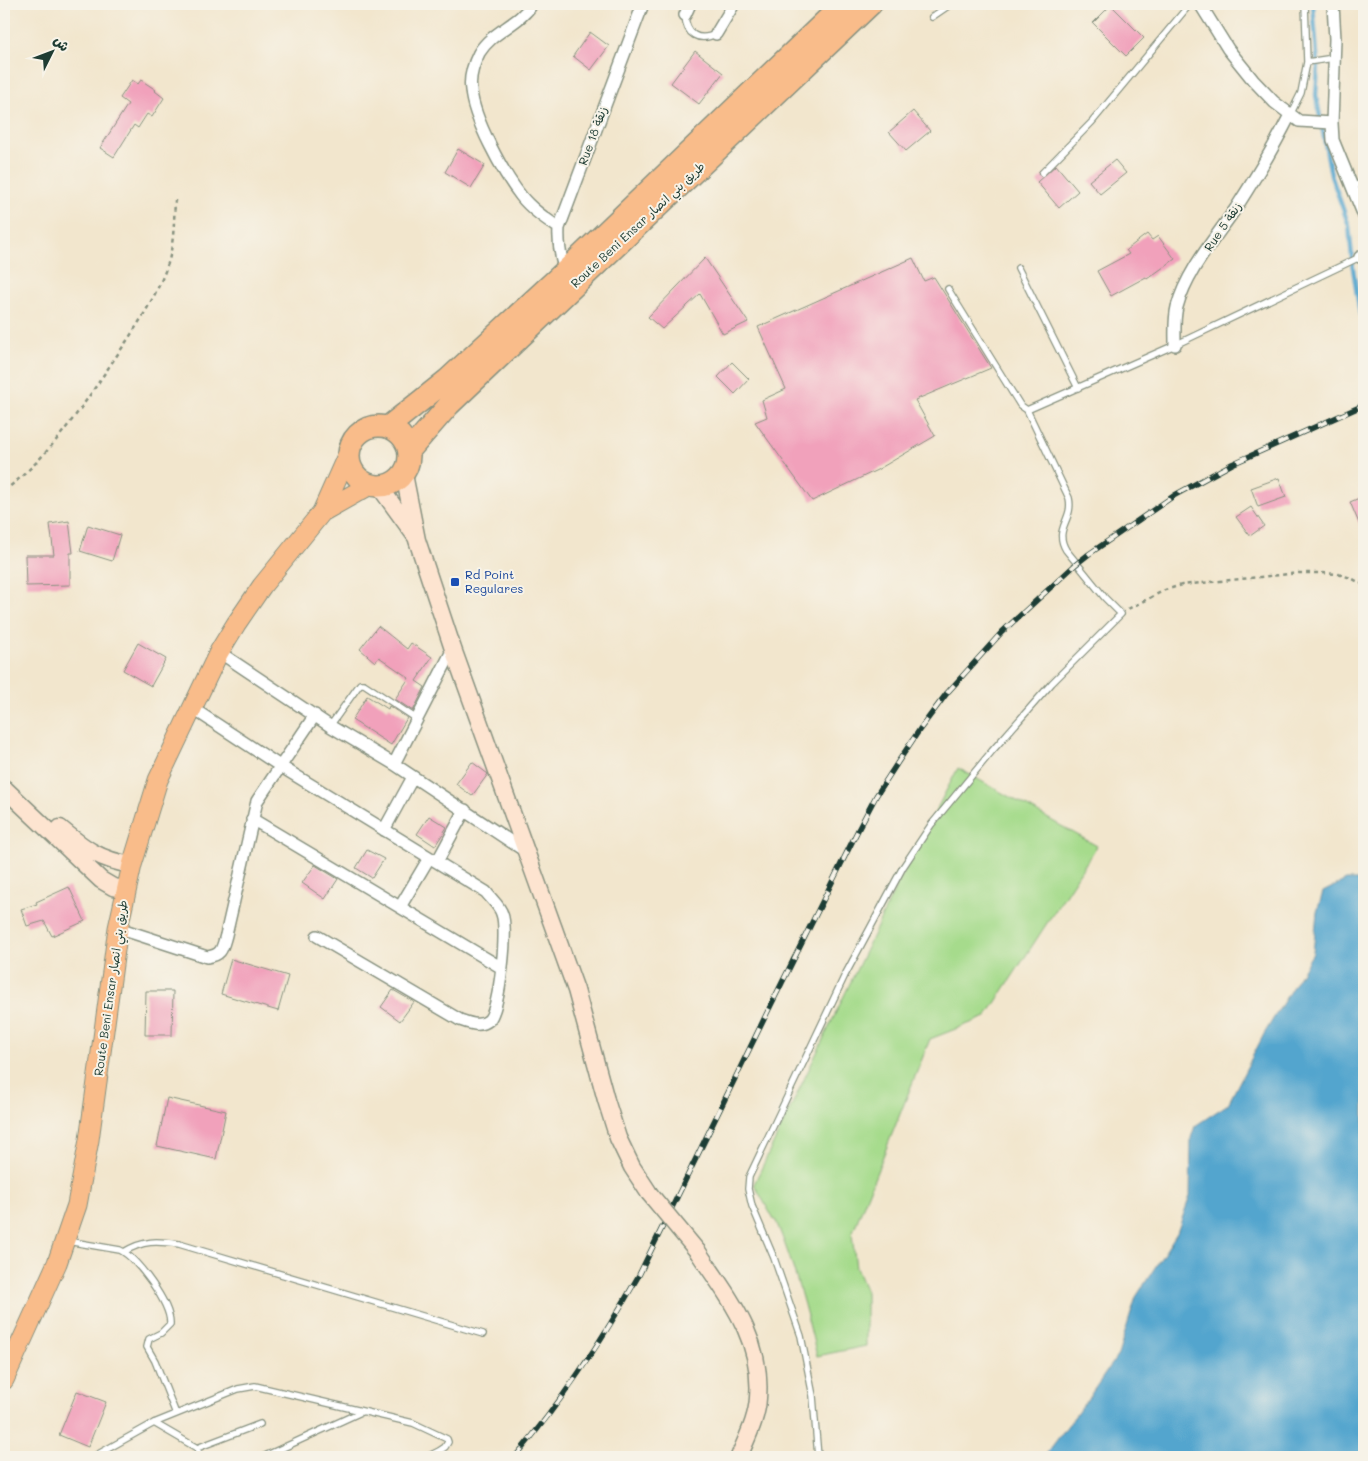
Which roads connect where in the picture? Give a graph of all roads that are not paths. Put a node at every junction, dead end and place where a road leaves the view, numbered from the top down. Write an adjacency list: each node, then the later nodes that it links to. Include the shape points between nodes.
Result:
1 (532, 4): 23 (street, via 486,42 473,66 470,89 476,116 506,173 522,197)
2 (643, 4): 23 (street, Rue 18 زنقة)
3 (690, 4): 12 (street)
4 (734, 4): 14 (street)
5 (843, 4): 26 (highway, Route Beni Ensar طريق بني انصار)
6 (871, 4): 33 (highway, Route Beni Ensar طريق بني انصار, via 449,405)
7 (951, 4): 13 (lane)
8 (1190, 4): 19 (lane, via 1092,122)
9 (1200, 4): 17 (street, via 1228,49 1253,80)
10 (1306, 4): 16 (lane)
11 (1333, 4): 15 (street)
12 (685, 15): 14 (lane, via 686,25 698,38)
13 (932, 17)
14 (716, 34)
15 (1332, 58): 16 (lane); 18 (street)
16 (1309, 62): 17 (lane)
17 (1295, 118): 18 (street); 28 (street, Rue 5 زنقة, via 1186,283 1177,307)
18 (1329, 124): 21 (street)
19 (1042, 173)
20 (1364, 182): 21 (lane)
21 (1352, 187): 22 (street)
22 (1364, 216)
23 (559, 228): 26 (street, Rue 18 زنقة, via 559,249)
24 (1362, 257): 28 (lane)
25 (1018, 268): 29 (lane)
26 (565, 270): 31 (highway, Route Beni Ensar طريق بني انصار, via 447,380)
27 (948, 289): 30 (lane, via 1020,405)
28 (1175, 345): 29 (lane)
29 (1078, 388): 30 (lane)
30 (1028, 410): 75 (lane, via 1070,498 1071,506 1062,529 1061,542 1121,614 1052,683 992,751 931,825 903,867 845,975 749,1177 752,1206 801,1336 813,1396)
31 (388, 427): 32 (highway, via 378,426 360,432); 33 (highway, via 405,440)
32 (350, 449): 35 (highway, via 353,471 360,480); 36 (main road, Route Beni Ensar طريق بني انصار)
33 (409, 451): 34 (highway, via 409,463)
34 (404, 474): 35 (highway, via 389,485); 37 (main road)
35 (375, 486): 36 (main road, Route Beni Ensar طريق بني انصار); 37 (main road)
36 (322, 512): 39 (main road, Route Beni Ensar طريق بني انصار, via 262,586)
37 (417, 540): 38 (main road)
38 (454, 649): 42 (street); 52 (main road)
39 (219, 652): 40 (main road, Route Beni Ensar طريق بني انصار); 41 (street)
40 (192, 708): 45 (street); 55 (main road, Route Beni Ensar طريق بني انصار, via 158,780)
41 (315, 715): 43 (street); 45 (street)
42 (417, 719): 43 (lane, via 360,684); 44 (street)
43 (330, 726): 44 (street)
44 (394, 764): 47 (street)
45 (280, 766): 50 (street, via 257,801); 51 (street)
46 (4, 775): 53 (main road)
47 (413, 777): 49 (street); 51 (street)
48 (4, 788): 53 (main road)
49 (465, 810): 52 (street); 54 (street)
50 (252, 818): 57 (street); 58 (street, via 223,948 216,956 207,957)
51 (384, 830): 54 (street)
52 (525, 851): 74 (main road, bridge, via 576,990 618,1138 649,1193 698,1252 746,1326 757,1362 758,1399)
53 (87, 858): 55 (main road); 56 (main road, via 101,880 113,887)
54 (433, 860): 57 (street); 60 (street, via 486,892 502,913)
55 (132, 865): 56 (main road, Route Beni Ensar طريق بني انصار)
56 (126, 889): 58 (main road, Route Beni Ensar طريق بني انصار)
57 (400, 908): 60 (street)
58 (118, 928): 61 (main road, Route Beni Ensar طريق بني انصار, via 89,1140 77,1205)
59 (317, 936): 60 (street, via 460,1020 473,1024 489,1019 495,1006)
60 (502, 968)
61 (65, 1241): 62 (lane); 64 (main road, Route Beni Ensar طريق بني انصار)
62 (124, 1252): 63 (lane, via 134,1245 154,1241 179,1244); 66 (lane, via 154,1284 169,1316 170,1324 149,1339 148,1347)
63 (483, 1334)
64 (4, 1380)
65 (361, 1412): 66 (lane, via 255,1386 238,1389); 72 (lane); 73 (lane, via 412,1423 447,1439 445,1447)
66 (176, 1414): 67 (lane)
67 (154, 1423): 69 (lane); 70 (lane)
68 (260, 1424): 69 (lane)
69 (197, 1448): 71 (lane)
70 (93, 1457)
71 (200, 1457)
72 (263, 1457)
73 (427, 1457)
74 (739, 1457)
75 (818, 1457)

